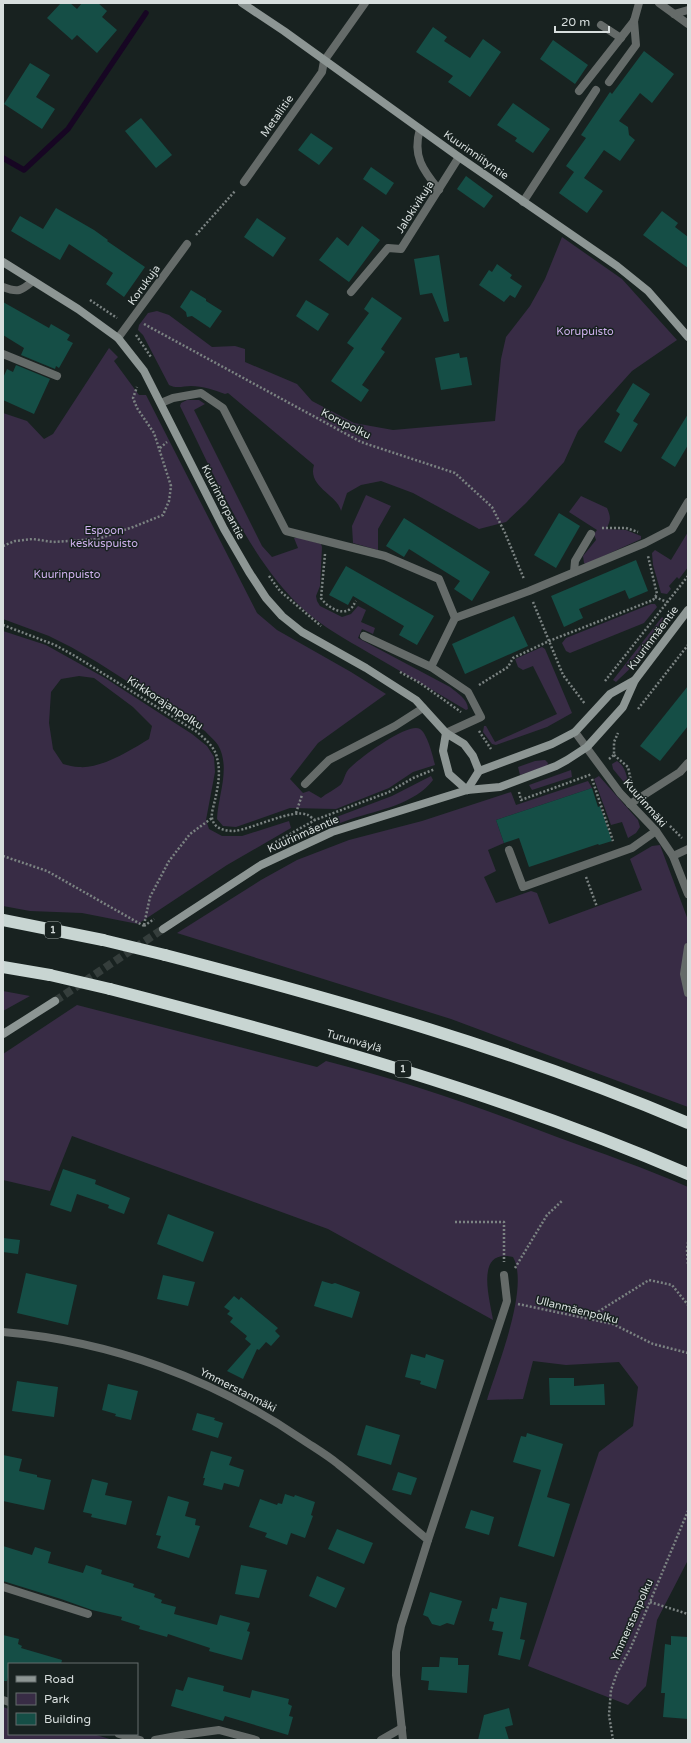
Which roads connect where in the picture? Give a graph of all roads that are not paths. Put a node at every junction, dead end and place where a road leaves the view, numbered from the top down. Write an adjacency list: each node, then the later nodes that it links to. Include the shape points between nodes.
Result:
1 (242, 3): 11 (street, Kuurinniityntie)
2 (365, 3): 11 (street, Metallitie)
3 (639, 3): 7 (street)
4 (660, 3): 6 (street)
5 (688, 10): 6 (street)
6 (674, 14): 9 (street)
7 (634, 21): 10 (street); 12 (street, via 636,45)
8 (601, 24): 10 (street)
9 (688, 24)
10 (621, 38): 14 (street)
11 (324, 61): 15 (street, Kuurinniityntie); 17 (street, Metallitie, via 322,72)
12 (609, 82)
13 (596, 90): 19 (street)
14 (579, 91)
15 (420, 129): 16 (street, Kuurinniityntie); 18 (street, via 416,142 424,171)
16 (459, 157): 18 (street, Jalokivikuja); 19 (street, Kuurinniityntie)
17 (244, 182)
18 (439, 190): 24 (street, Jalokivikuja, via 401,249 388,248)
19 (523, 202): 25 (street, Kuurinniityntie, via 648,291)
20 (186, 244): 26 (street, Korukuja)
21 (3, 262): 22 (street, Kuurintorpantie)
22 (33, 281): 23 (street, via 19,291); 26 (street, Kuurintorpantie, via 78,308)
23 (3, 287)
24 (351, 292)
25 (688, 336)
26 (118, 338): 29 (street, Kuurintorpantie, via 144,371)
27 (3, 354): 28 (street)
28 (56, 376)
29 (161, 403): 34 (street, via 173,398 201,394 223,408 286,531 386,556 439,579); 38 (street, Kuurintorpantie, via 224,529 266,598 282,616 302,632 366,668 416,700)
30 (688, 502): 32 (street, via 672,529)
31 (591, 534): 32 (street, via 575,561)
32 (574, 572): 34 (street)
33 (688, 610): 37 (street, Kuurinmäentie)
34 (455, 618): 36 (street)
35 (364, 636): 36 (street)
36 (431, 667): 40 (street, via 468,692 481,717)
37 (635, 680): 39 (street, Kuurinmäentie, via 610,694); 41 (street, Kuurinmäentie, via 623,707)
38 (423, 708): 40 (street, Kuurintorpantie); 44 (street, via 395,726 329,760)
39 (575, 732): 41 (street, Kuurinmäki); 43 (street, Kuurinmäentie, via 552,744)
40 (446, 733): 43 (street, Kuurintorpantie, via 464,744 473,756); 45 (street, via 443,751 446,766 449,774)
41 (587, 747): 45 (street, Kuurinmäentie, via 556,766 515,782 500,787); 46 (street, Kuurinmäki)
42 (688, 762): 46 (street, via 680,772)
43 (479, 771): 45 (street)
44 (305, 784)
45 (467, 790): 53 (street, Kuurinmäentie, via 332,832 285,853 261,865)
46 (630, 804): 47 (street, Kuurinmäki)
47 (656, 831): 49 (street, via 632,848 523,887); 50 (street, Kuurinmäki)
48 (688, 849): 50 (street)
49 (509, 850)
50 (673, 856): 51 (street, Kuurinmäki)
51 (688, 894)
52 (3, 920): 59 (highway, 1, bridge, via 103,940 301,990 558,1072)
53 (163, 929)
54 (688, 947): 56 (street, via 684,974)
55 (3, 967): 60 (highway, Turunväylä / 1, bridge, via 110,989 264,1029 409,1071 540,1114)
56 (688, 993)
57 (55, 1001): 58 (street)
58 (3, 1034)
59 (688, 1123)
60 (688, 1174)
61 (504, 1275): 63 (street, via 507,1301)
62 (3, 1332): 63 (street, Ymmerstanmäki, via 81,1343 146,1361 195,1379 280,1424 337,1463)
63 (428, 1540): 66 (street, via 401,1626 396,1652)
64 (3, 1587): 65 (street)
65 (88, 1614)
66 (402, 1728): 71 (street); 72 (street)
67 (122, 1735): 68 (street)
68 (140, 1740)
69 (155, 1740): 70 (street, via 219,1730)
70 (256, 1740)
71 (381, 1740)
72 (403, 1740)

